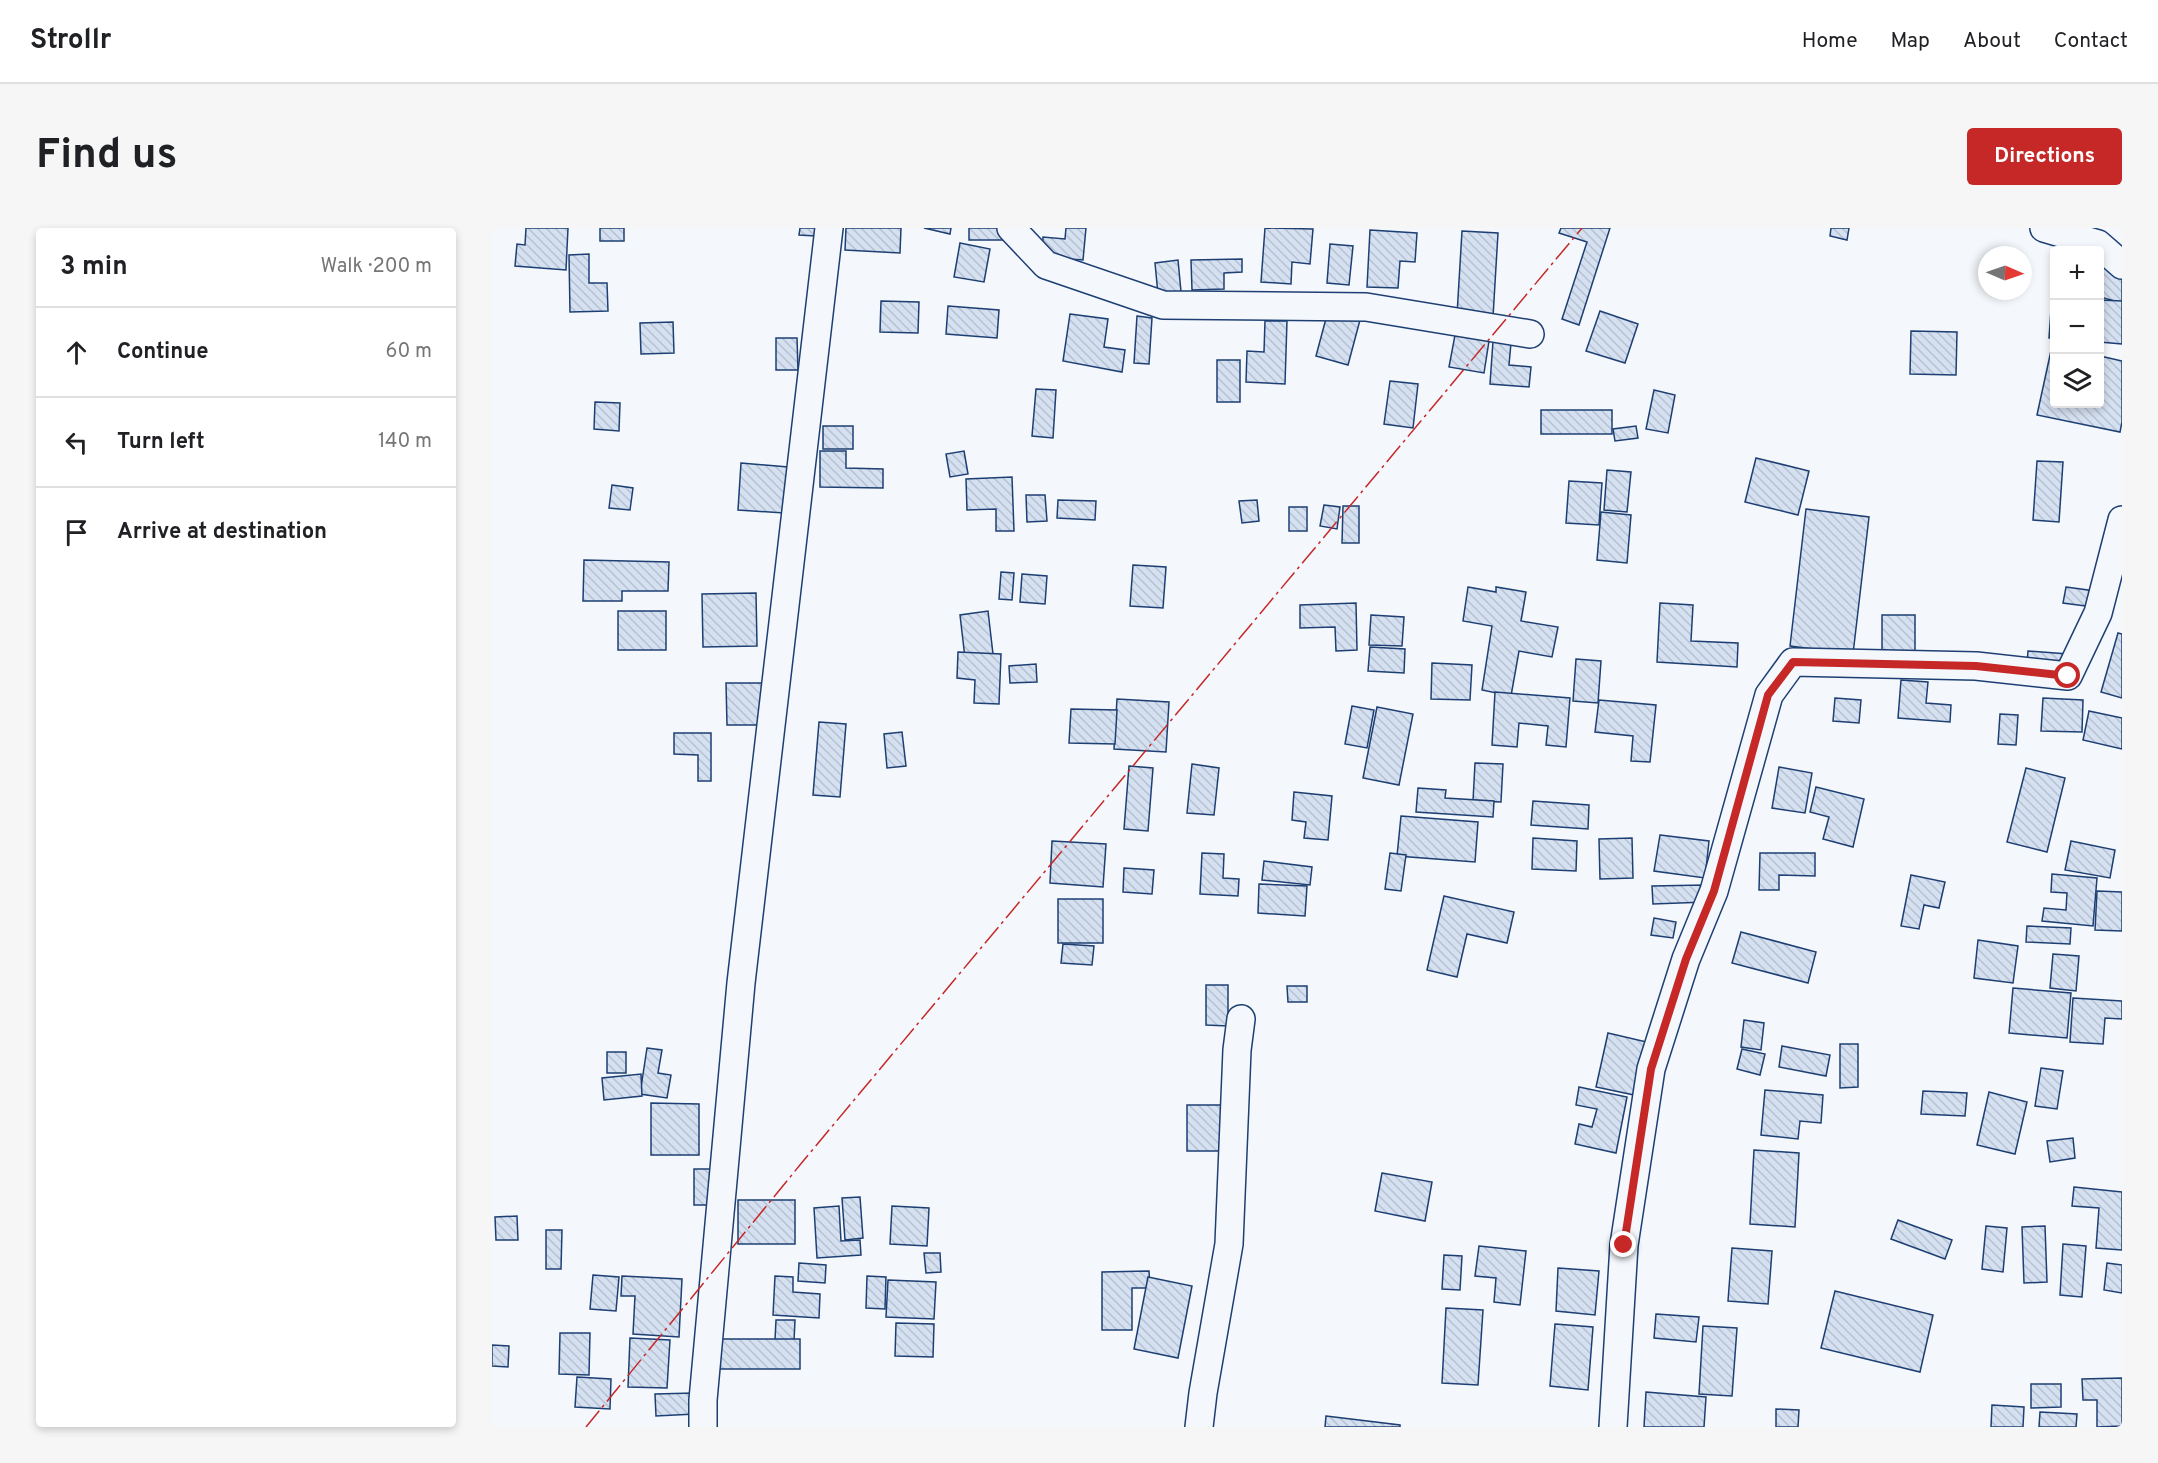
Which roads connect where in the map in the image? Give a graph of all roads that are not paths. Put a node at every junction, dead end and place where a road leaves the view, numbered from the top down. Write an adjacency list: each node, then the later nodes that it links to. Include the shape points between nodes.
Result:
1 (829, 228): 8 (street, via 741,983)
2 (1011, 228): 5 (street, via 1046,265 1163,305 1366,307)
3 (2044, 228): 4 (street, via 2098,244)
4 (2122, 265)
5 (1530, 334)
6 (2122, 520): 10 (street, via 2098,613 2068,676 1976,666 1793,662 1768,695 1714,891 1686,959 1651,1069 1624,1245)
7 (1241, 1019): 9 (street, via 1229,1244)
8 (703, 1427)
9 (1200, 1427)
10 (1613, 1427)

